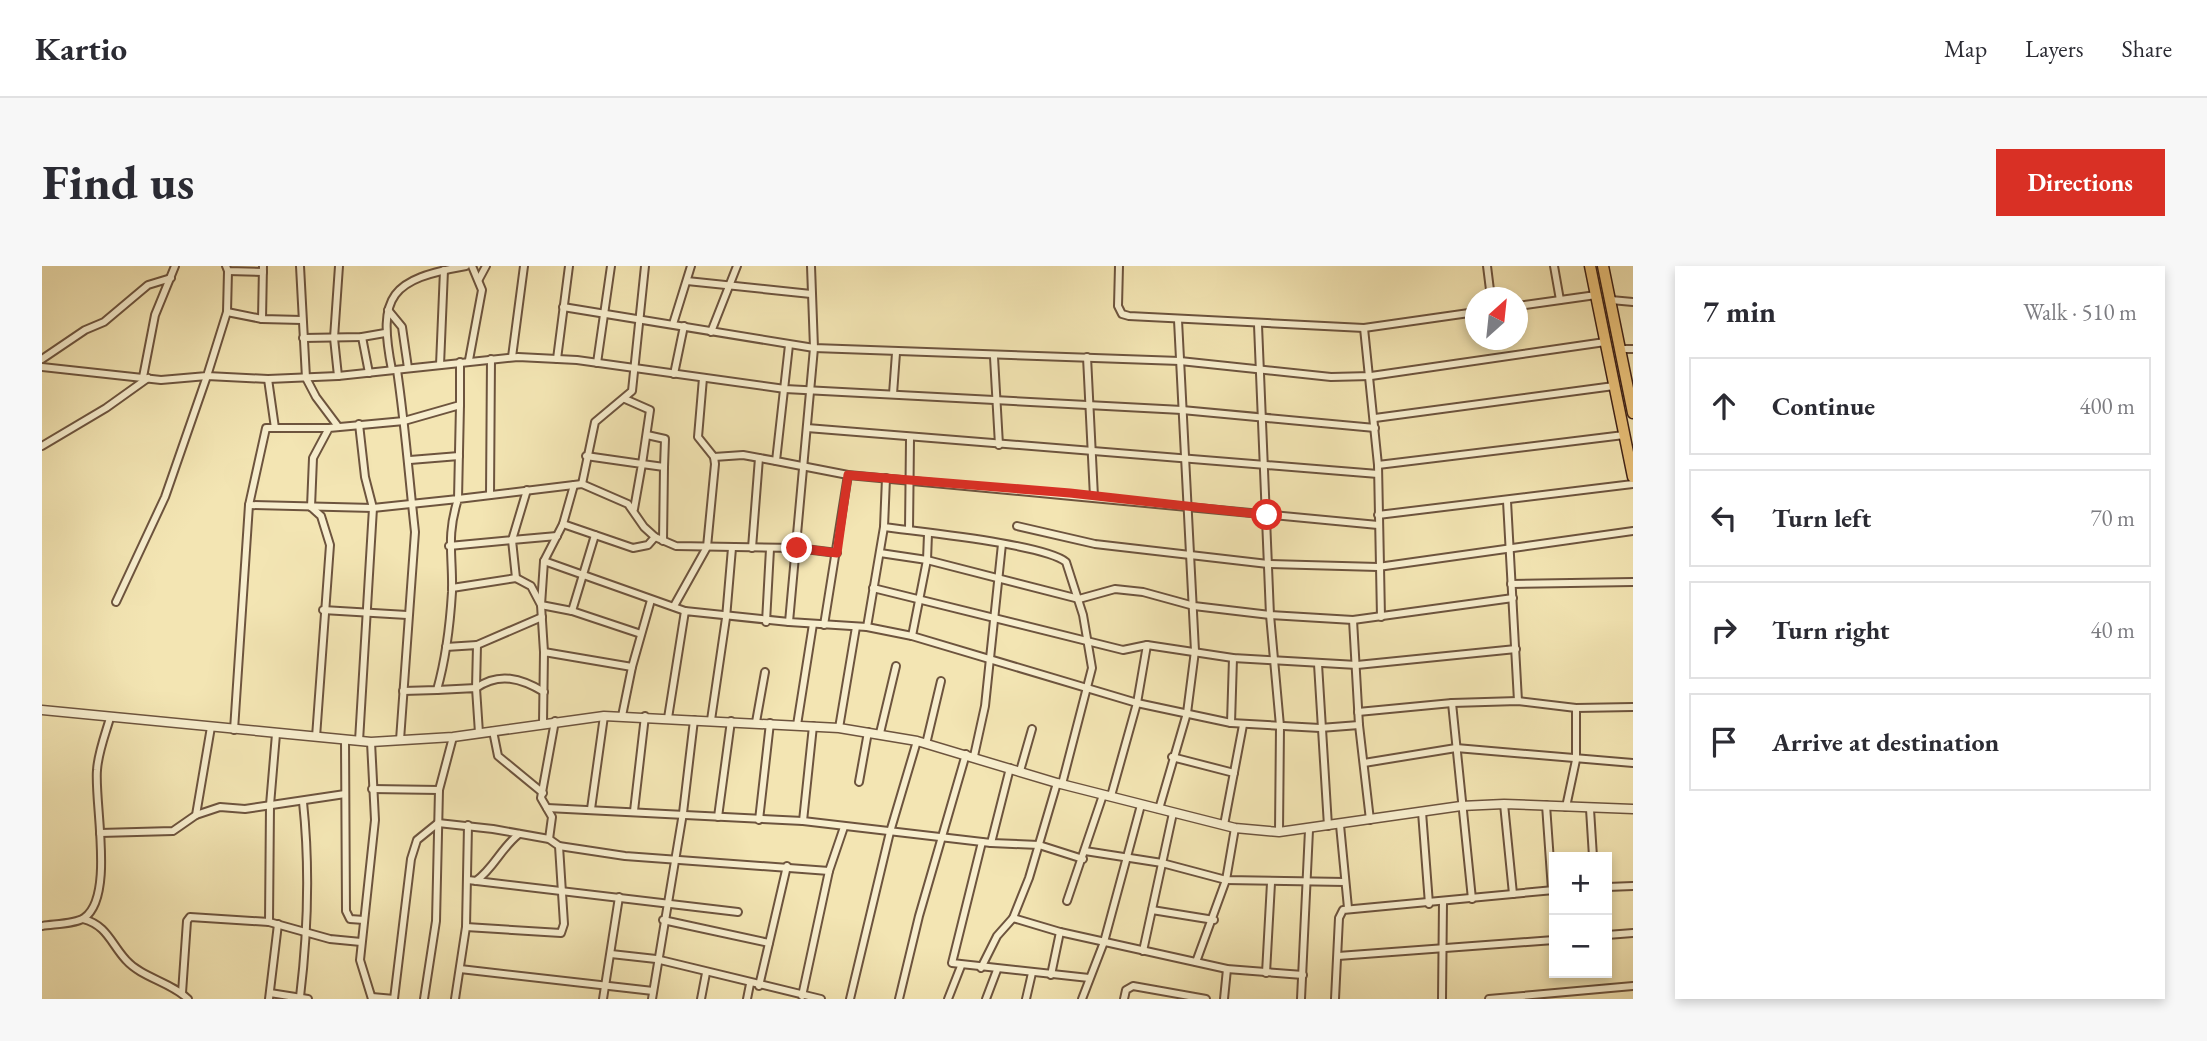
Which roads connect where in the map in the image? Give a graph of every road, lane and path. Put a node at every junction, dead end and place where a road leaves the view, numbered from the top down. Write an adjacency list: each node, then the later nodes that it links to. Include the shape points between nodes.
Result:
1 (175, 266): 23 (street)
2 (300, 266): 41 (street)
3 (339, 266): 50 (street)
4 (466, 266): 22 (street)
5 (472, 266): 24 (street)
6 (486, 266): 24 (street)
7 (515, 266): 19 (street)
8 (569, 266): 34 (street)
9 (611, 266): 37 (street)
10 (645, 266): 39 (street)
11 (691, 266): 25 (street)
12 (737, 266): 26 (street)
13 (811, 266): 28 (street)
14 (1119, 266): 42 (street, via 1122,314)
15 (1487, 266): 27 (street)
16 (1554, 266): 30 (street)
17 (1590, 266): 29 (highway)
18 (1603, 266): 31 (highway)
19 (524, 267): 58 (street)
20 (227, 269): 21 (street); 36 (street)
21 (263, 269): 40 (street)
22 (443, 270): 35 (street, via 404,285); 68 (street)
23 (171, 278): 61 (street, via 148,285 104,322); 79 (street, via 155,315)
24 (479, 279): 64 (street, via 481,298)
25 (687, 281): 26 (street); 43 (street)
26 (731, 286): 28 (street); 47 (street)
27 (1490, 287)
28 (811, 294): 54 (street)
29 (1596, 295): 30 (street); 52 (highway)
30 (1560, 300): 33 (street)
31 (1611, 300): 32 (street); 55 (highway)
32 (1633, 302)
33 (1528, 304)
34 (563, 307): 37 (street); 63 (street)
35 (388, 310): 48 (street); 70 (street, via 402,327)
36 (227, 312): 40 (street); 76 (street)
37 (604, 313): 39 (street); 67 (street)
38 (1465, 313): 46 (street)
39 (637, 318): 43 (street); 71 (street)
40 (262, 319): 41 (street)
41 (302, 320): 49 (street)
42 (1178, 320): 44 (street); 65 (street)
43 (673, 324): 45 (street)
44 (1258, 325): 46 (street); 73 (street)
45 (684, 326): 47 (street); 75 (street)
46 (1364, 328): 78 (street)
47 (711, 332): 53 (street)
48 (385, 333): 51 (street); 72 (street)
49 (303, 338): 50 (street); 80 (street)
50 (334, 338): 51 (street); 77 (street)
51 (362, 338): 74 (street)
52 (1605, 342): 78 (street); 83 (highway)
53 (789, 345): 54 (street); 84 (street)
54 (814, 348): 57 (street); 85 (street)
55 (1620, 349): 56 (street); 92 (highway)
56 (1633, 349)
57 (896, 353): 59 (street); 86 (street)
58 (512, 357): 62 (street); 63 (street)
59 (994, 357): 60 (street); 87 (street)
60 (1087, 357): 65 (street); 89 (street)
61 (42, 359)
62 (491, 359): 64 (street); 129 (street)
63 (557, 359): 67 (street)
64 (469, 360): 66 (street)
65 (1180, 361): 73 (street); 91 (street)
66 (460, 362): 68 (street); 90 (street)
67 (597, 363): 71 (street)
68 (440, 365): 70 (street)
69 (42, 367): 79 (street)
70 (408, 368): 72 (street)
71 (633, 368): 75 (street); 88 (street, via 632,391)
72 (395, 370): 74 (street); 95 (street)
73 (1260, 370): 78 (street); 93 (street)
74 (369, 373): 77 (street)
75 (674, 374): 81 (street)
76 (207, 376): 79 (street, via 173,381); 82 (street); 179 (street, via 164,497)
77 (338, 376): 80 (street)
78 (1371, 376): 94 (street)
79 (146, 377): 106 (street, via 106,408)
80 (306, 378): 82 (street); 97 (street)
81 (703, 378): 84 (street); 110 (street, via 698,437)
82 (268, 379): 98 (street)
83 (1614, 386): 94 (street); 103 (highway)
84 (785, 389): 85 (street); 114 (street)
85 (809, 390): 86 (street); 100 (street)
86 (894, 394): 87 (street)
87 (995, 398): 89 (street); 105 (street)
88 (625, 399): 102 (street, via 650,410); 109 (street, via 595,422)
89 (1089, 404): 91 (street); 107 (street)
90 (460, 405): 95 (street); 108 (street)
91 (1182, 410): 93 (street); 112 (street)
92 (1633, 413)
93 (1262, 417): 101 (street); 116 (street)
94 (1375, 418): 101 (street)
95 (404, 421): 96 (street); 113 (street)
96 (359, 424): 97 (street); 137 (street)
97 (337, 425): 99 (street)
98 (275, 428): 99 (street); 134 (street, via 266,428)
99 (329, 428): 136 (street, via 313,458)
100 (807, 428): 104 (street); 119 (street)
101 (1375, 428): 117 (street)
102 (646, 435): 115 (street); 118 (street, via 665,439)
103 (1624, 435): 117 (street); 122 (highway)
104 (909, 439): 105 (street); 124 (street)
105 (999, 444): 107 (street)
106 (42, 446)
107 (1091, 451): 112 (street); 130 (street)
108 (459, 456): 113 (street); 131 (street)
109 (586, 456): 115 (street); 125 (street)
110 (714, 457): 111 (street); 155 (street)
111 (759, 458): 114 (street); 158 (street)
112 (1186, 459): 116 (street); 135 (street)
113 (410, 460): 133 (street)
114 (776, 461): 119 (street)
115 (642, 464): 118 (street); 138 (street)
116 (1264, 465): 120 (street); 139 (street)
117 (1378, 465): 120 (street)
118 (664, 467): 152 (street)
119 (804, 469): 121 (street); 159 (street)
120 (1378, 474): 140 (street)
121 (848, 475): 123 (street); 161 (street)
122 (1633, 477)
123 (886, 478): 124 (street); 144 (street)
124 (909, 481): 130 (street); 145 (street)
125 (582, 484): 127 (street); 138 (street)
126 (1633, 484): 132 (street)
127 (573, 485): 128 (street); 141 (street)
128 (527, 490): 129 (street); 151 (street)
129 (490, 495): 131 (street)
130 (1094, 497): 135 (street)
131 (458, 499): 133 (street); 154 (street)
132 (1507, 501): 140 (street); 156 (street)
133 (409, 502): 137 (street); 187 (street, via 415,532)
134 (249, 505): 136 (street); 253 (street)
135 (1186, 506): 139 (street); 163 (street)
136 (311, 507): 137 (street); 183 (street, via 321,516 330,545)
137 (373, 508): 186 (street)
138 (634, 509): 150 (street)
139 (1267, 515): 142 (street); 166 (street)
140 (1378, 515): 142 (street)
141 (563, 524): 148 (street); 149 (street)
142 (1378, 524): 167 (street)
143 (1017, 526): 163 (street, via 1095,544)
144 (884, 527): 145 (street); 162 (street)
145 (909, 530): 147 (street)
146 (1633, 531): 156 (street)
147 (928, 534): 153 (street); 164 (street)
148 (596, 535): 150 (street, via 633,548 648,545); 168 (street)
149 (557, 536): 151 (street); 165 (street)
150 (655, 537): 152 (street)
151 (512, 540): 154 (street); 169 (street)
152 (663, 541): 155 (street)
153 (1002, 544): 170 (street); 177 (street, via 1061,558)
154 (449, 546): 174 (street)
155 (707, 547): 157 (street); 181 (street)
156 (1510, 547): 167 (street); 172 (street)
157 (732, 548): 158 (street); 191 (street)
158 (752, 548): 160 (street)
159 (797, 548): 160 (street); 161 (street); 195 (street)
160 (770, 549): 194 (street)
161 (837, 553): 197 (street)
162 (880, 553): 164 (street); 173 (street)
163 (1192, 555): 166 (street); 182 (street)
164 (927, 559): 170 (street); 176 (street)
165 (544, 561): 168 (street); 180 (street)
166 (1268, 564): 167 (street); 188 (street)
167 (1378, 567): 190 (street)
168 (585, 575): 178 (street); 184 (street)
169 (516, 578): 174 (street); 180 (street, via 531,586)
170 (998, 579): 177 (street); 192 (street)
171 (1633, 582): 172 (street)
172 (1511, 584): 175 (street)
173 (873, 588): 176 (street); 199 (street)
174 (452, 589): 205 (street)
175 (1513, 598): 190 (street); 206 (street)
176 (919, 599): 192 (street); 201 (street)
177 (1079, 599): 182 (street, via 1115,589); 202 (street)
178 (651, 600): 181 (street); 200 (street)
179 (116, 602)
180 (541, 605): 184 (street); 189 (street)
181 (674, 606): 185 (street)
182 (1194, 606): 188 (street); 208 (street)
183 (323, 610): 186 (street); 259 (street)
184 (572, 611): 200 (street)
185 (685, 611): 191 (street); 235 (street)
186 (368, 614): 187 (street); 263 (street)
187 (407, 615): 221 (street)
188 (1270, 615): 193 (street); 211 (street)
189 (542, 617): 203 (street); 207 (street)
190 (1381, 617): 193 (street)
191 (726, 618): 194 (street); 237 (street)
192 (994, 618): 202 (street); 210 (street)
193 (1353, 620): 213 (street)
194 (765, 622): 195 (street)
195 (789, 622): 196 (street)
196 (813, 624): 197 (street); 244 (street)
197 (824, 625): 198 (street)
198 (856, 627): 199 (street); 250 (street)
199 (867, 627): 201 (street)
200 (641, 634): 215 (street)
201 (912, 636): 210 (street)
202 (1089, 642): 204 (street, via 1123,650); 219 (street)
203 (477, 645): 205 (street); 218 (street)
204 (1147, 646): 208 (street); 224 (street)
205 (446, 648): 220 (street)
206 (1516, 649): 213 (street); 223 (street)
207 (544, 652): 215 (street); 222 (street)
208 (1195, 652): 209 (street); 230 (street)
209 (1233, 658): 211 (street); 243 (street)
210 (991, 659): 219 (street); 267 (street, via 985,706)
211 (1273, 661): 212 (street); 248 (street)
212 (1318, 664): 213 (street); 251 (street)
213 (1357, 665): 229 (street)
214 (897, 666): 257 (street)
215 (632, 667): 232 (street)
216 (765, 672): 240 (street)
217 (941, 681): 265 (street)
218 (476, 688): 220 (street); 222 (street, via 503,677 528,682); 256 (street)
219 (1088, 689): 224 (street); 276 (street)
220 (437, 690): 221 (street)
221 (402, 691): 262 (street)
222 (544, 692): 241 (street)
223 (1518, 701): 225 (street); 227 (street)
224 (1137, 703): 230 (street); 281 (street)
225 (1452, 703): 229 (street); 266 (street)
226 (1633, 707): 227 (street)
227 (1576, 708): 269 (street)
228 (42, 710): 234 (street)
229 (1358, 712): 246 (street)
230 (1187, 713): 243 (street); 268 (street)
231 (604, 716): 232 (street); 239 (street); 290 (street)
232 (622, 716): 233 (street)
233 (645, 716): 235 (street); 294 (street)
234 (110, 718): 249 (street); 313 (street, via 97,770)
235 (668, 718): 236 (street)
236 (694, 720): 237 (street); 296 (street)
237 (711, 720): 238 (street)
238 (731, 721): 240 (street); 299 (street)
239 (555, 722): 241 (street); 279 (street)
240 (756, 722): 242 (street)
241 (543, 723): 254 (street)
242 (770, 723): 244 (street); 301 (street)
243 (1231, 723): 245 (street)
244 (797, 725): 247 (street)
245 (1243, 725): 248 (street); 274 (street)
246 (1359, 725): 251 (street); 270 (street)
247 (813, 726): 250 (street); 302 (street)
248 (1280, 726): 251 (street); 312 (street)
249 (211, 727): 253 (street); 298 (street)
250 (839, 728): 255 (street)
251 (1321, 728): 308 (street)
252 (1032, 729): 273 (street)
253 (234, 730): 258 (street)
254 (493, 731): 256 (street); 279 (street, via 498,757)
255 (868, 732): 257 (street); 275 (street)
256 (479, 733): 260 (street)
257 (880, 733): 265 (street)
258 (276, 734): 259 (street); 284 (street)
259 (316, 737): 261 (street)
260 (453, 737): 262 (street); 278 (street)
261 (345, 740): 263 (street); 280 (street)
262 (400, 740): 264 (street)
263 (359, 741): 264 (street)
264 (371, 742): 277 (street)
265 (922, 742): 267 (street); 311 (street)
266 (1456, 748): 269 (street); 270 (street); 286 (street)
267 (970, 755): 272 (street); 315 (street)
268 (1172, 757): 274 (street); 291 (street)
269 (1576, 760): 271 (street); 288 (street)
270 (1364, 762): 300 (street)
271 (1633, 762)
272 (1010, 768): 273 (street); 318 (street)
273 (1020, 771): 276 (street)
274 (1234, 773): 305 (street)
275 (859, 782)
276 (1060, 783): 281 (street); 319 (street)
277 (372, 789): 278 (street); 353 (street, via 375,820)
278 (439, 790): 303 (street)
279 (542, 793): 289 (street, via 541,803)
280 (345, 794): 282 (street); 353 (street, via 346,911 350,919)
281 (1107, 795): 285 (street); 321 (street)
282 (303, 802): 284 (street); 362 (street)
283 (1504, 804): 286 (street); 287 (street); 340 (street)
284 (270, 805): 298 (street, via 220,807); 357 (street)
285 (1141, 805): 291 (street); 324 (street)
286 (1461, 806): 295 (street); 342 (street)
287 (1546, 806): 288 (street); 322 (street)
288 (1566, 807): 292 (street)
289 (547, 808): 290 (street); 316 (street, via 552,817)
290 (590, 809): 294 (street)
291 (1159, 809): 297 (street)
292 (1590, 809): 293 (street); 323 (street)
293 (1633, 809)
294 (634, 811): 296 (street)
295 (1422, 812): 300 (street); 346 (street)
296 (683, 813): 299 (street); 325 (street)
297 (1173, 813): 305 (street); 327 (street)
298 (196, 815): 313 (street, via 173,831)
299 (718, 817): 301 (street)
300 (1370, 820): 306 (street)
301 (759, 821): 302 (street)
302 (803, 821): 307 (street)
303 (438, 823): 304 (street); 401 (street, via 417,840 411,859); 402 (street, via 436,921)
304 (468, 825): 314 (street); 330 (street)
305 (1224, 825): 309 (street)
306 (1340, 825): 308 (street); 333 (street)
307 (844, 827): 311 (street); 329 (street)
308 (1328, 827): 310 (street)
309 (1235, 828): 312 (street); 331 (street)
310 (1309, 830): 312 (street); 335 (street)
311 (890, 832): 315 (street); 408 (street)
312 (1279, 832)
313 (100, 833): 349 (street, via 100,880)
314 (519, 834): 316 (street); 332 (street, via 504,845 489,870)
315 (943, 838): 317 (street); 409 (street)
316 (549, 839): 320 (street)
317 (982, 842): 318 (street); 375 (street, via 951,958 954,965)
318 (991, 843): 319 (street)
319 (1039, 845): 326 (street); 351 (street)
320 (559, 846): 325 (street); 338 (street)
321 (1085, 851): 324 (street); 326 (street)
322 (1550, 852)
323 (1593, 852)
324 (1125, 858): 327 (street); 367 (street)
325 (673, 859): 328 (street); 344 (street)
326 (1083, 859): 343 (street)
327 (1162, 863): 331 (street); 348 (street)
328 (787, 866): 329 (street); 368 (street)
329 (830, 871): 394 (street)
330 (468, 880): 332 (street); 360 (street)
331 (1226, 880): 334 (street); 355 (street)
332 (476, 881): 338 (street)
333 (1345, 882): 335 (street); 347 (street)
334 (1271, 883): 335 (street); 382 (street)
335 (1308, 883): 384 (street)
336 (1633, 886): 337 (street)
337 (1612, 887)
338 (562, 890): 341 (street); 360 (street, via 561,933)
339 (1549, 890): 340 (street)
340 (1513, 894): 342 (street)
341 (620, 897): 344 (street); 371 (street)
342 (1472, 899): 345 (street)
343 (1067, 901)
344 (666, 902): 350 (street); 354 (street)
345 (1443, 902): 346 (street); 370 (street)
346 (1429, 904): 347 (street)
347 (1348, 908): 372 (street, via 1340,913)
348 (1152, 910): 355 (street); 369 (street)
349 (90, 912): 352 (street); 356 (street)
350 (738, 912)
351 (1013, 918): 361 (street); 376 (street, via 997,936)
352 (83, 919): 356 (street); 359 (street)
353 (364, 920): 366 (street)
354 (663, 920): 368 (street); 373 (street)
355 (1213, 920): 374 (street)
356 (94, 922): 391 (street, via 128,962)
357 (269, 922): 358 (street); 391 (street, via 189,918)
358 (278, 924): 362 (street); 393 (street)
359 (42, 926)
360 (466, 927): 377 (street)
361 (1060, 932): 367 (street); 383 (street)
362 (308, 933): 366 (street); 396 (street)
363 (1633, 933): 364 (street)
364 (1612, 935)
365 (1549, 940): 370 (street)
366 (361, 942): 397 (street, via 361,967)
367 (1104, 942): 369 (street); 385 (street)
368 (769, 943): 388 (street)
369 (1143, 951): 374 (street)
370 (1442, 951): 372 (street); 418 (street)
371 (611, 954): 373 (street); 387 (street)
372 (1338, 956): 417 (street)
373 (656, 959): 380 (street); 392 (street)
374 (1196, 962): 378 (street)
375 (961, 966): 376 (street); 398 (street)
376 (981, 968): 379 (street)
377 (460, 969): 387 (street); 403 (street)
378 (1227, 969): 382 (street); 415 (street)
379 (997, 970): 381 (street); 410 (street)
380 (706, 973): 386 (street); 405 (street)
381 (1032, 973): 383 (street); 411 (street)
382 (1266, 973): 384 (street)
383 (1051, 975): 385 (street)
384 (1303, 975): 416 (street)
385 (1089, 978): 412 (street)
386 (750, 984): 388 (street); 406 (street)
387 (606, 986): 392 (street); 404 (street)
388 (759, 986): 394 (street)
389 (1633, 986): 390 (street)
390 (1597, 990): 395 (street); 420 (street)
391 (182, 993): 399 (street)
392 (652, 995)
393 (269, 996): 396 (street)
394 (803, 996): 407 (street)
395 (1549, 996): 419 (street)
396 (300, 997): 400 (street)
397 (372, 998): 401 (street)
398 (950, 998)
399 (188, 999)
400 (308, 999)
401 (394, 999)
402 (424, 999)
403 (455, 999)
404 (603, 999)
405 (701, 999)
406 (747, 999)
407 (821, 999)
408 (850, 999)
409 (899, 999)
410 (986, 999)
411 (1026, 999)
412 (1082, 999)
413 (1124, 999): 414 (street, via 1133,986)
414 (1206, 999)
415 (1224, 999)
416 (1301, 999)
417 (1335, 999)
418 (1442, 999)
419 (1489, 999)
420 (1599, 999)

